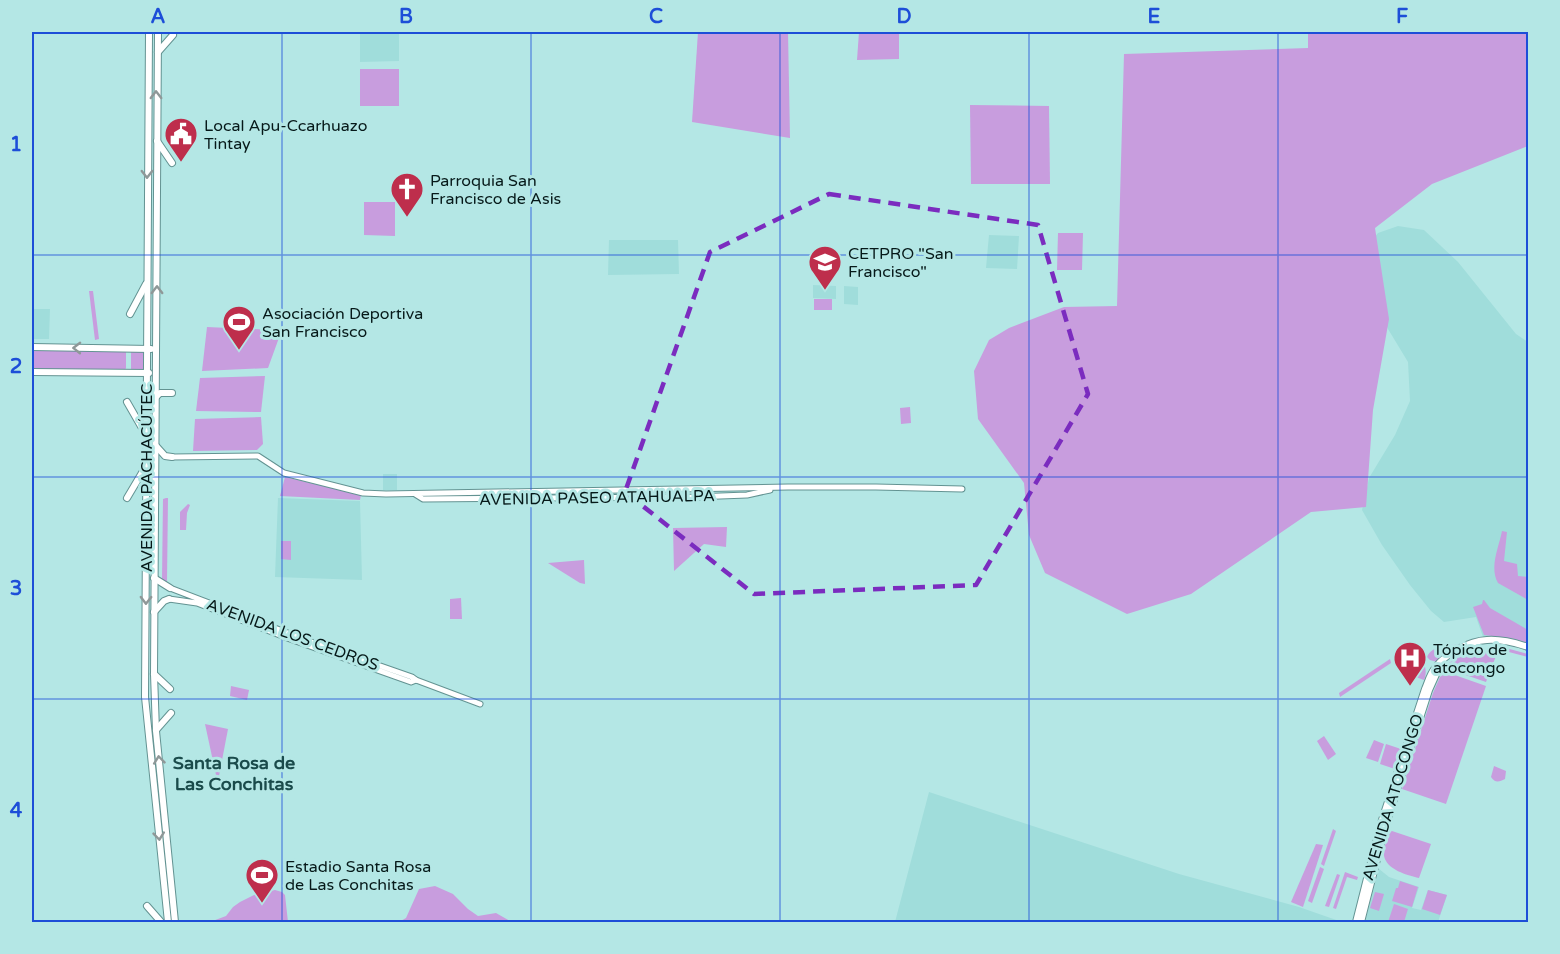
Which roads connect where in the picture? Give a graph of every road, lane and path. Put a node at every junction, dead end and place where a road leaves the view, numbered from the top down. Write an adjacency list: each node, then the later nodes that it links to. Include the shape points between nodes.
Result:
1 (149, 32): 5 (main road, AVENIDA PACHACÚTEC)
2 (158, 32): 4 (main road, AVENIDA PACHACÚTEC)
3 (173, 35): 4 (main road)
4 (158, 53): 6 (main road, AVENIDA PACHACÚTEC)
5 (148, 61): 6 (main road); 7 (main road, AVENIDA PACHACÚTEC)
6 (157, 61): 8 (main road, AVENIDA PACHACÚTEC, one-way to 6)
7 (148, 121): 8 (main road); 11 (main road, AVENIDA PACHACÚTEC, one-way to 11)
8 (156, 122): 9 (main road, AVENIDA PACHACÚTEC)
9 (156, 141): 10 (main road); 15 (main road, AVENIDA PACHACÚTEC, one-way to 9)
10 (172, 163)
11 (147, 281): 12 (main road); 14 (main road, AVENIDA PACHACÚTEC)
12 (130, 314)
13 (32, 347): 14 (main road, one-way to 13)
14 (147, 349): 15 (main road); 17 (main road, AVENIDA PACHACÚTEC)
15 (156, 349): 18 (main road, AVENIDA PACHACÚTEC)
16 (32, 372): 17 (main road)
17 (147, 373): 18 (main road); 22 (main road, AVENIDA PACHACÚTEC)
18 (156, 373): 20 (main road, AVENIDA PACHACÚTEC)
19 (172, 393): 20 (main road)
20 (156, 397): 23 (main road, AVENIDA PACHACÚTEC)
21 (127, 402): 22 (main road)
22 (147, 436): 25 (main road, AVENIDA PACHACÚTEC)
23 (155, 445): 24 (main road, via 165,456); 28 (main road, AVENIDA PACHACÚTEC)
24 (172, 457): 26 (street, AVENIDA PASEO ATAHUALPA, via 258,456 285,473 363,493 415,494 423,499 693,497 747,495 780,488)
25 (146, 466): 27 (main road); 34 (main road, AVENIDA PACHACÚTEC, one-way to 34)
26 (962, 489)
27 (127, 498)
28 (154, 578): 29 (main road); 33 (main road, AVENIDA PACHACÚTEC)
29 (170, 588): 30 (street, AVENIDA LOS CEDROS)
30 (180, 592): 32 (street); 38 (street, AVENIDA LOS CEDROS)
31 (169, 599): 32 (street, AVENIDA LOS CEDROS); 33 (main road)
32 (179, 600): 38 (street, AVENIDA LOS CEDROS, via 197,603 411,682)
33 (154, 612): 35 (main road, AVENIDA PACHACÚTEC)
34 (145, 630): 35 (main road); 43 (main road, AVENIDA PACHACÚTEC, via 145,697)
35 (154, 630): 37 (main road, AVENIDA PACHACÚTEC)
36 (1528, 649): 46 (main road, AVENIDA ATOCONGO, via 1512,642 1477,642 1451,653 1432,672 1388,802)
37 (154, 674): 39 (main road); 42 (main road, AVENIDA PACHACÚTEC)
38 (416, 680): 40 (street, AVENIDA LOS CEDROS)
39 (170, 688)
40 (480, 704)
41 (171, 713): 42 (main road)
42 (156, 731): 44 (main road, AVENIDA PACHACÚTEC, one-way to 42)
43 (155, 802): 44 (main road); 48 (main road, AVENIDA PACHACÚTEC, one-way to 48)
44 (163, 802): 49 (main road, AVENIDA PACHACÚTEC)
45 (147, 906): 47 (main road)
46 (1359, 921)
47 (161, 922)
48 (168, 922)
49 (175, 922)

